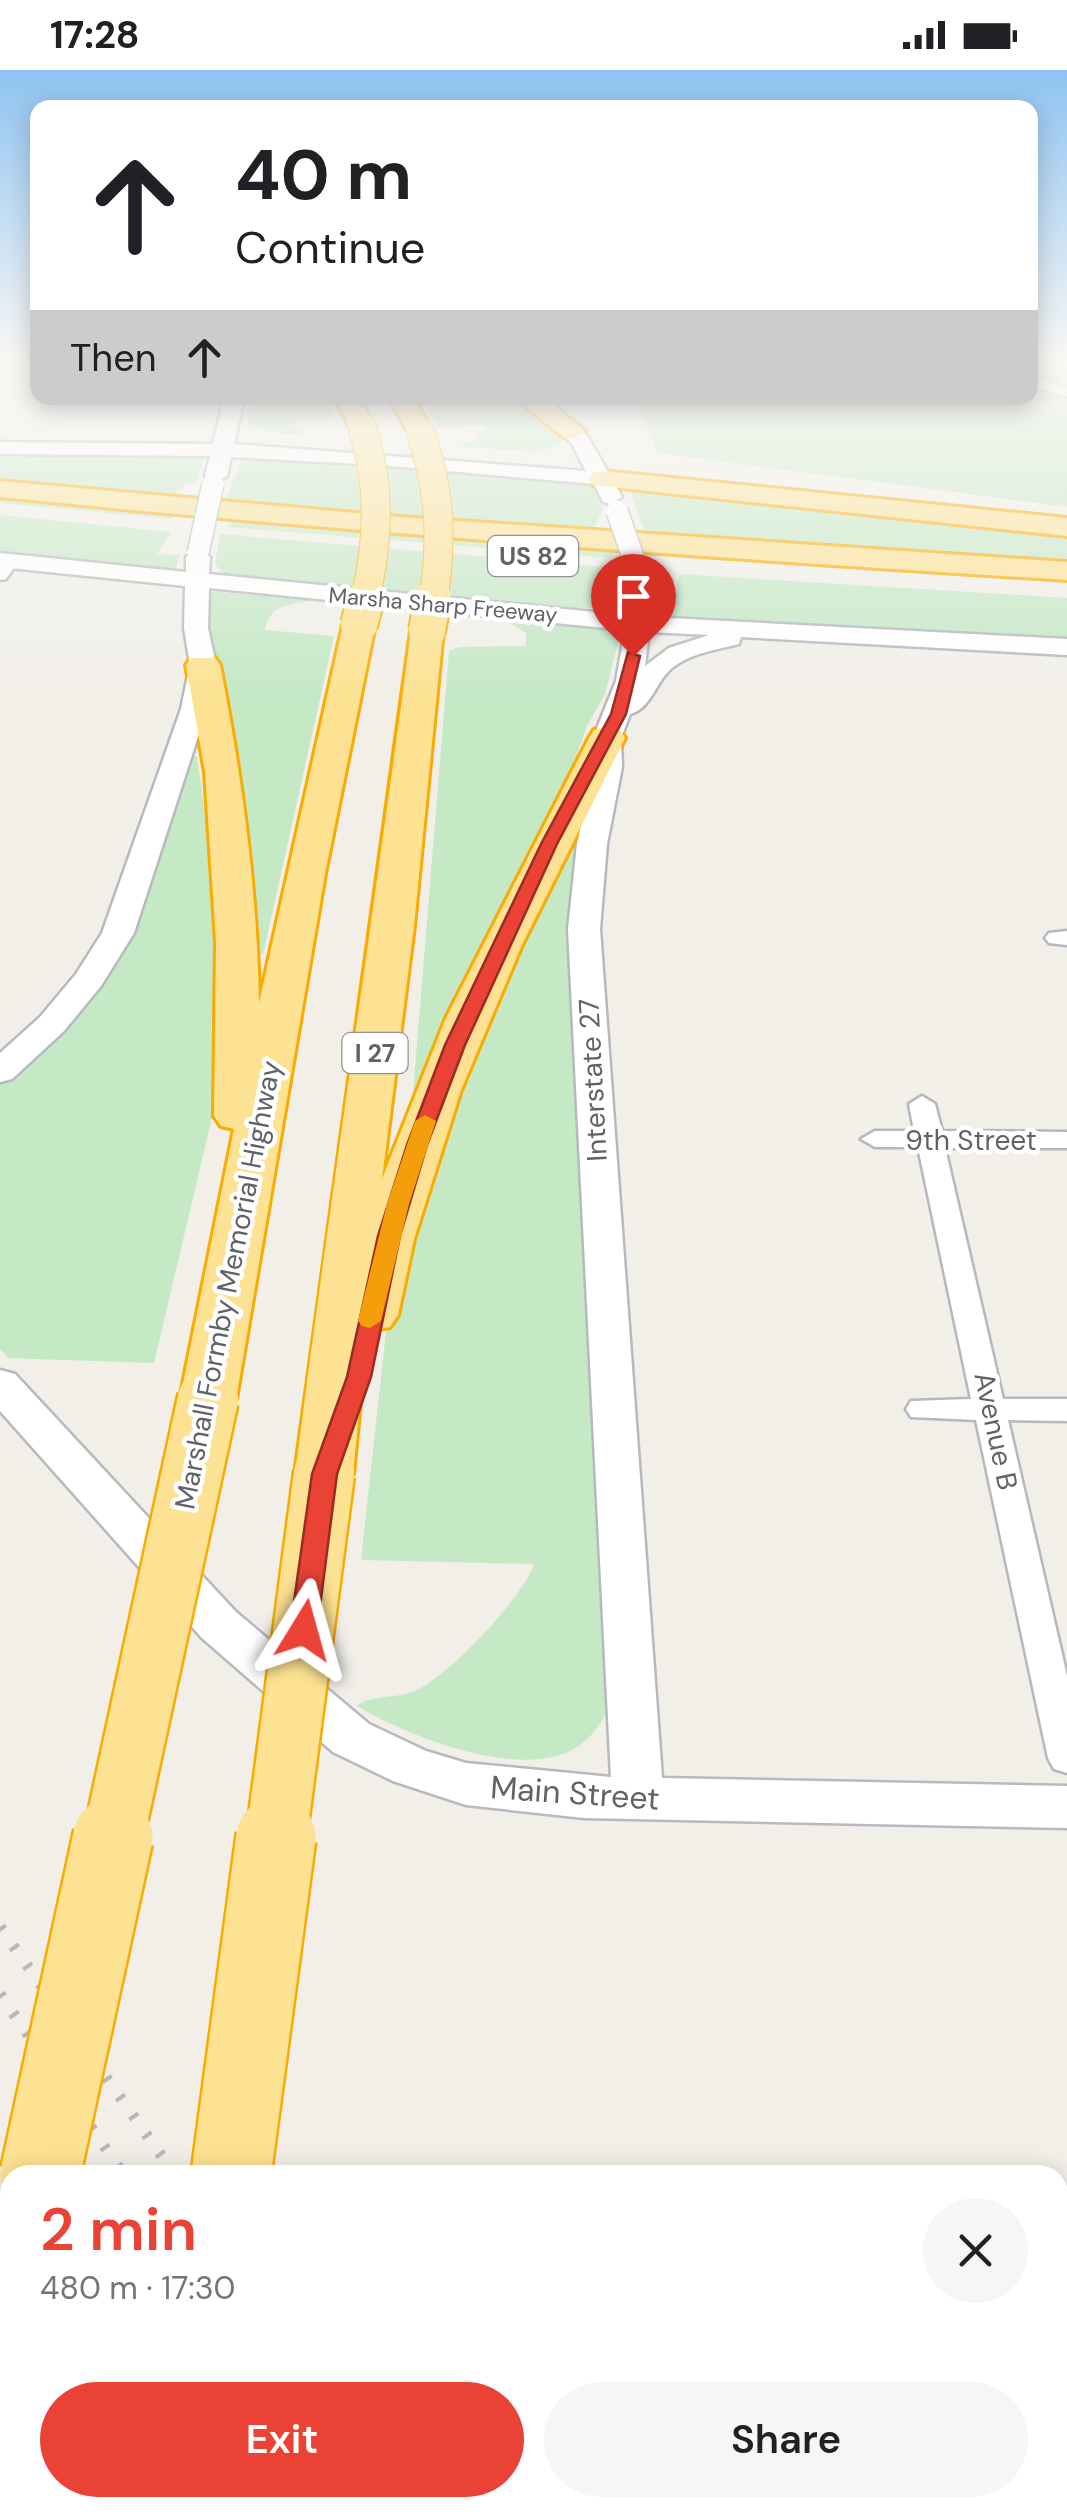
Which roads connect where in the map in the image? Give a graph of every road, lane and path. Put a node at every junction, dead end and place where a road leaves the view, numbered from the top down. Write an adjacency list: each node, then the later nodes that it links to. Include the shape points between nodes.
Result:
1 (216, 473): 13 (main road, bridge)
2 (375, 473): 25 (highway, Marshall Formby Memorial Highway, bridge, via 382,510 378,550 306,874)
3 (430, 473): 30 (highway, I 27, bridge, via 442,519 442,558 427,631)
4 (551, 473): 6 (main road)
5 (599, 473): 6 (main road, Interstate 27)
6 (604, 478): 9 (highway); 15 (main road, Interstate 27, bridge, via 632,554)
7 (0, 489): 12 (highway, US 82, via 650,545)
8 (0, 510): 14 (highway, US 82, via 410,547)
9 (1067, 527)
10 (3, 565): 11 (main road, Marsha Sharp Freeway)
11 (86, 569): 13 (main road, Marsha Sharp Freeway); 17 (main road, via 156,586 179,599)
12 (1067, 571)
13 (195, 580): 15 (main road, Marsha Sharp Freeway); 17 (main road)
14 (1067, 592)
15 (637, 624): 16 (main road, Marsha Sharp Freeway); 19 (main road, Interstate 27, via 629,681)
16 (778, 633): 18 (main road, Marsha Sharp Freeway); 19 (main road, via 720,640 673,657 655,669)
17 (200, 647): 20 (main road, via 194,709 118,932 52,1024); 25 (highway, via 223,772 237,942)
18 (1067, 647)
19 (613, 726): 30 (highway, via 549,844 439,1083 393,1220 359,1377); 32 (main road, Interstate 27, via 584,929)
20 (0, 1072)
21 (922, 1104): 23 (street, Avenue B)
22 (875, 1139): 23 (street, 9th Street)
23 (930, 1139): 24 (street, 9th Street); 28 (street, Avenue B)
24 (1067, 1140)
25 (239, 1243): 34 (highway, Marshall Formby Memorial Highway, bridge)
26 (0, 1384): 32 (main road, Main Street, via 219,1625 352,1738 466,1784)
27 (922, 1409): 28 (street)
28 (992, 1409): 29 (street); 31 (street, Avenue B)
29 (1067, 1410)
30 (324, 1474): 35 (highway, I 27, bridge)
31 (1067, 1758)
32 (638, 1799): 33 (main road, Main Street)
33 (1067, 1807)
34 (42, 2165)
35 (233, 2165)

